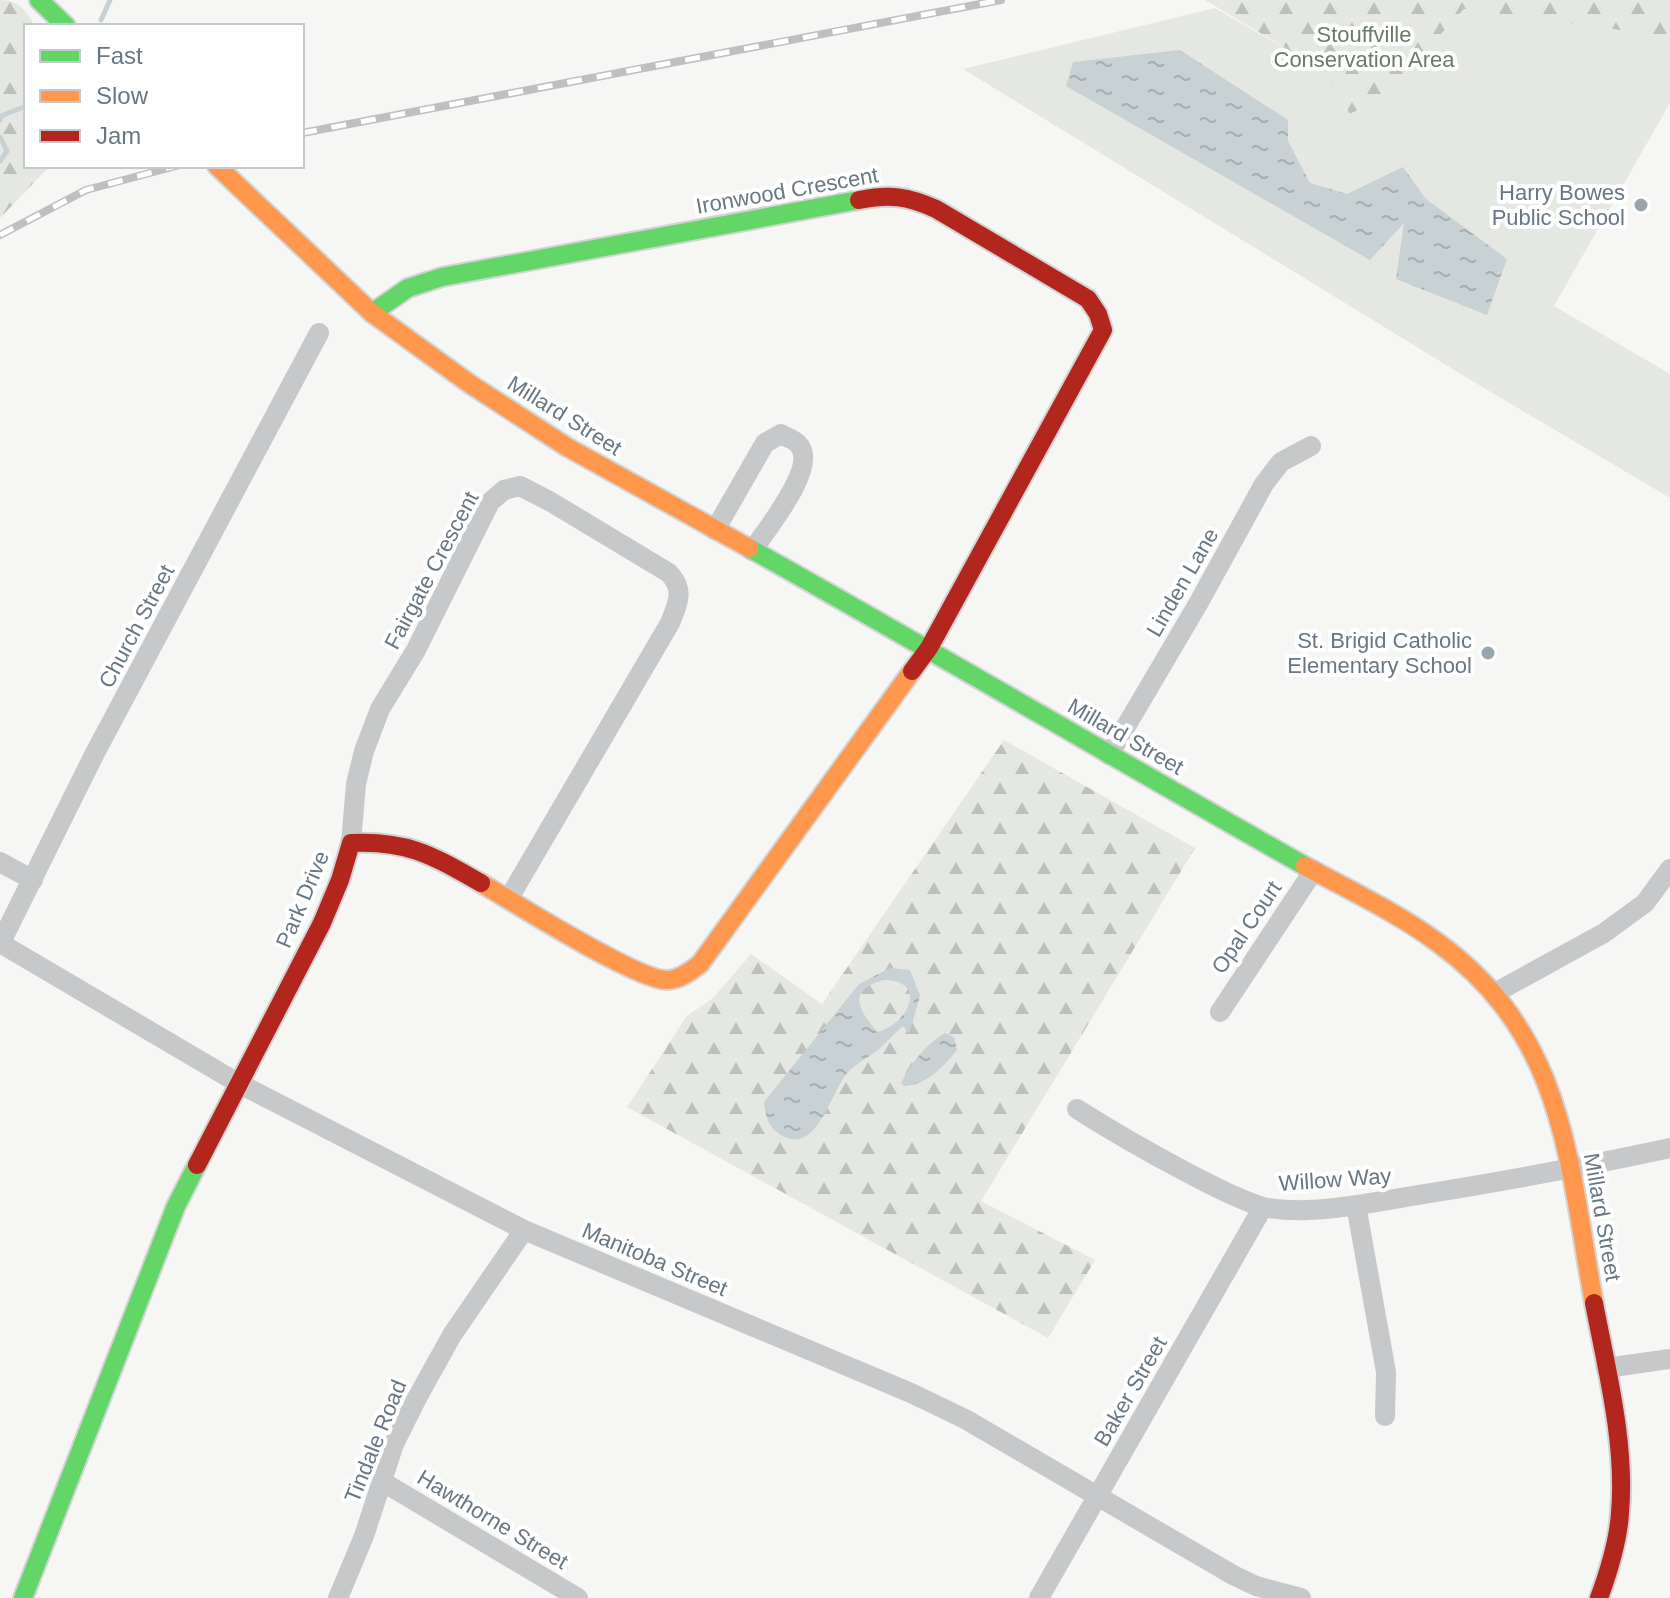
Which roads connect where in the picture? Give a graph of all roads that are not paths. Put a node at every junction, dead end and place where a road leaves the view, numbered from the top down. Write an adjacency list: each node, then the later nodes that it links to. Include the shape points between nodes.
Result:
1 (39, 0): 2 (street)
2 (64, 24)
3 (219, 168): 4 (street, Millard Street)
4 (372, 313): 7 (street, Millard Street, via 520,418); 9 (street, Ironwood Crescent, via 408,288 442,277 887,195 936,209 1063,282 1088,299 1103,330)
5 (319, 333): 15 (street, Church Street)
6 (1311, 446): 10 (street, Linden Lane, via 1281,462 1264,484)
7 (715, 530): 8 (street, Millard Street); 8 (street, via 765,443 781,434 799,444 806,458 802,473)
8 (752, 551): 9 (street, Millard Street)
9 (929, 648): 10 (street, Millard Street); 16 (street, Park Drive, via 700,964 686,974 667,980 650,976)
10 (1109, 755): 14 (street, Millard Street)
11 (351, 843): 16 (street, Park Drive, via 380,841 415,848); 16 (street, Fairgate Crescent, via 359,773 380,709 416,650 490,502 520,486 669,573 680,597 670,623); 20 (street, Park Drive, via 322,923)
12 (0, 862): 15 (street)
13 (1670, 869): 18 (street, via 1645,903 1604,933)
14 (1314, 870): 18 (street, Millard Street, via 1458,955); 19 (street, Opal Court)
15 (33, 880): 17 (street, Church Street)
16 (509, 898)
17 (0, 943): 20 (street, Manitoba Street)
18 (1495, 993): 23 (street, Millard Street, via 1530,1043 1547,1082)
19 (1220, 1012)
20 (238, 1083): 26 (street, Manitoba Street); 32 (street, Park Drive, via 176,1206)
21 (1077, 1109): 25 (street, Willow Way, via 1169,1163)
22 (1670, 1148): 23 (street, Willow Way)
23 (1571, 1169): 24 (street, Willow Way); 28 (street, Millard Street)
24 (1356, 1205): 25 (street, Willow Way); 29 (street, via 1386,1372)
25 (1263, 1207): 31 (street, Baker Street)
26 (524, 1230): 30 (street, Tindale Road, via 433,1366 394,1444); 31 (street, Manitoba Street, via 911,1393)
27 (1670, 1359): 28 (street)
28 (1606, 1368): 37 (street, Millard Street, via 1621,1487 1616,1549)
29 (1385, 1416)
30 (383, 1482): 33 (street, Tindale Road); 34 (street, Hawthorne Street)
31 (1097, 1496): 35 (street, Baker Street); 36 (street, Manitoba Street, via 1233,1575)
32 (23, 1598)
33 (338, 1598)
34 (578, 1598)
35 (1039, 1598)
36 (1301, 1598)
37 (1599, 1598)

